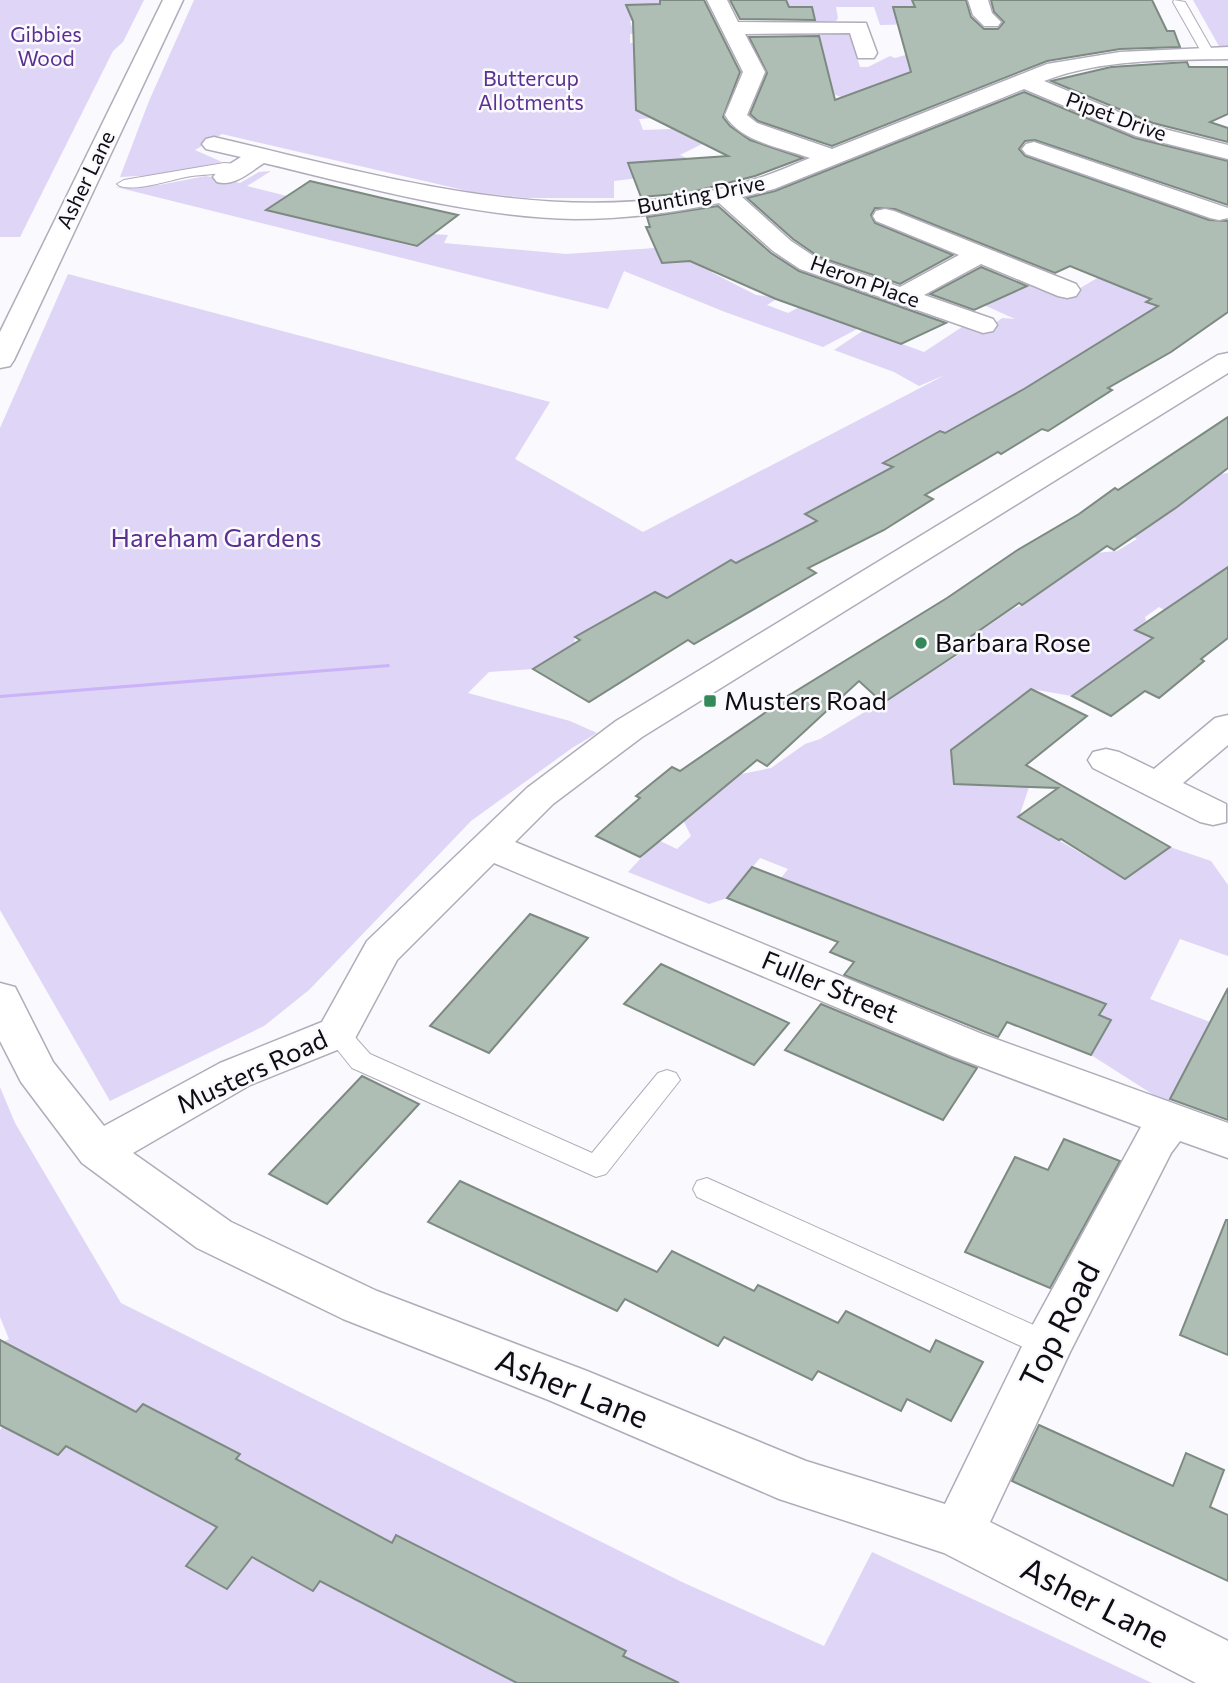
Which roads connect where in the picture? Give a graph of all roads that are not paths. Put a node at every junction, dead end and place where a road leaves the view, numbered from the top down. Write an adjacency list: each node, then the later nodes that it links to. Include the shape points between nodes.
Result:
1 (173, 0): 25 (street, Asher Lane)
2 (717, 0): 6 (street)
3 (978, 0): 5 (street)
4 (1179, 2): 7 (lane, Bunting Drive)
5 (991, 22)
6 (731, 28): 8 (street, via 859,27); 14 (street, via 754,72 736,115 740,122)
7 (1218, 53): 9 (street, Bunting Drive, via 1098,60)
8 (866, 54)
9 (1024, 81): 12 (street, Pipet Drive, via 1144,131); 14 (street, Bunting Drive)
10 (214, 144): 13 (street, Bunting Drive)
11 (1034, 149): 16 (street)
12 (1219, 150): 16 (street, Pipet Drive)
13 (261, 155): 15 (street); 18 (street, Bunting Drive, via 398,188 542,209 649,209)
14 (831, 157): 18 (street, Bunting Drive)
15 (232, 172): 17 (lane, via 214,167)
16 (1128, 181): 19 (street)
17 (124, 184)
18 (725, 195): 23 (street, Heron Place, via 808,264)
19 (1219, 213)
20 (886, 216): 21 (street)
21 (979, 255): 22 (street); 23 (street, Heron Place)
22 (1067, 290)
23 (903, 296): 24 (street, Heron Place)
24 (983, 325)
25 (0, 360)
26 (1228, 361): 31 (street, Musters Road, via 629,729 540,796)
27 (1228, 726): 29 (street)
28 (1106, 760): 29 (street)
29 (1156, 786): 30 (street)
30 (1213, 813)
31 (491, 847): 33 (street, Musters Road, via 381,951); 35 (street, Fuller Street, via 967,1045)
32 (0, 998): 37 (street, Asher Lane, via 36,1071)
33 (337, 1033): 34 (lane, via 360,1061 596,1167); 37 (street, Musters Road, via 235,1074)
34 (667, 1080)
35 (1171, 1121): 36 (street, Fuller Street); 39 (street, Top Road, via 1145,1160)
36 (1228, 1141)
37 (98, 1150): 40 (street, Asher Lane, via 214,1235 360,1305 798,1482)
38 (707, 1189): 39 (lane)
39 (1048, 1345): 40 (street, Top Road)
40 (958, 1533): 41 (street, Asher Lane)
41 (1228, 1670)

